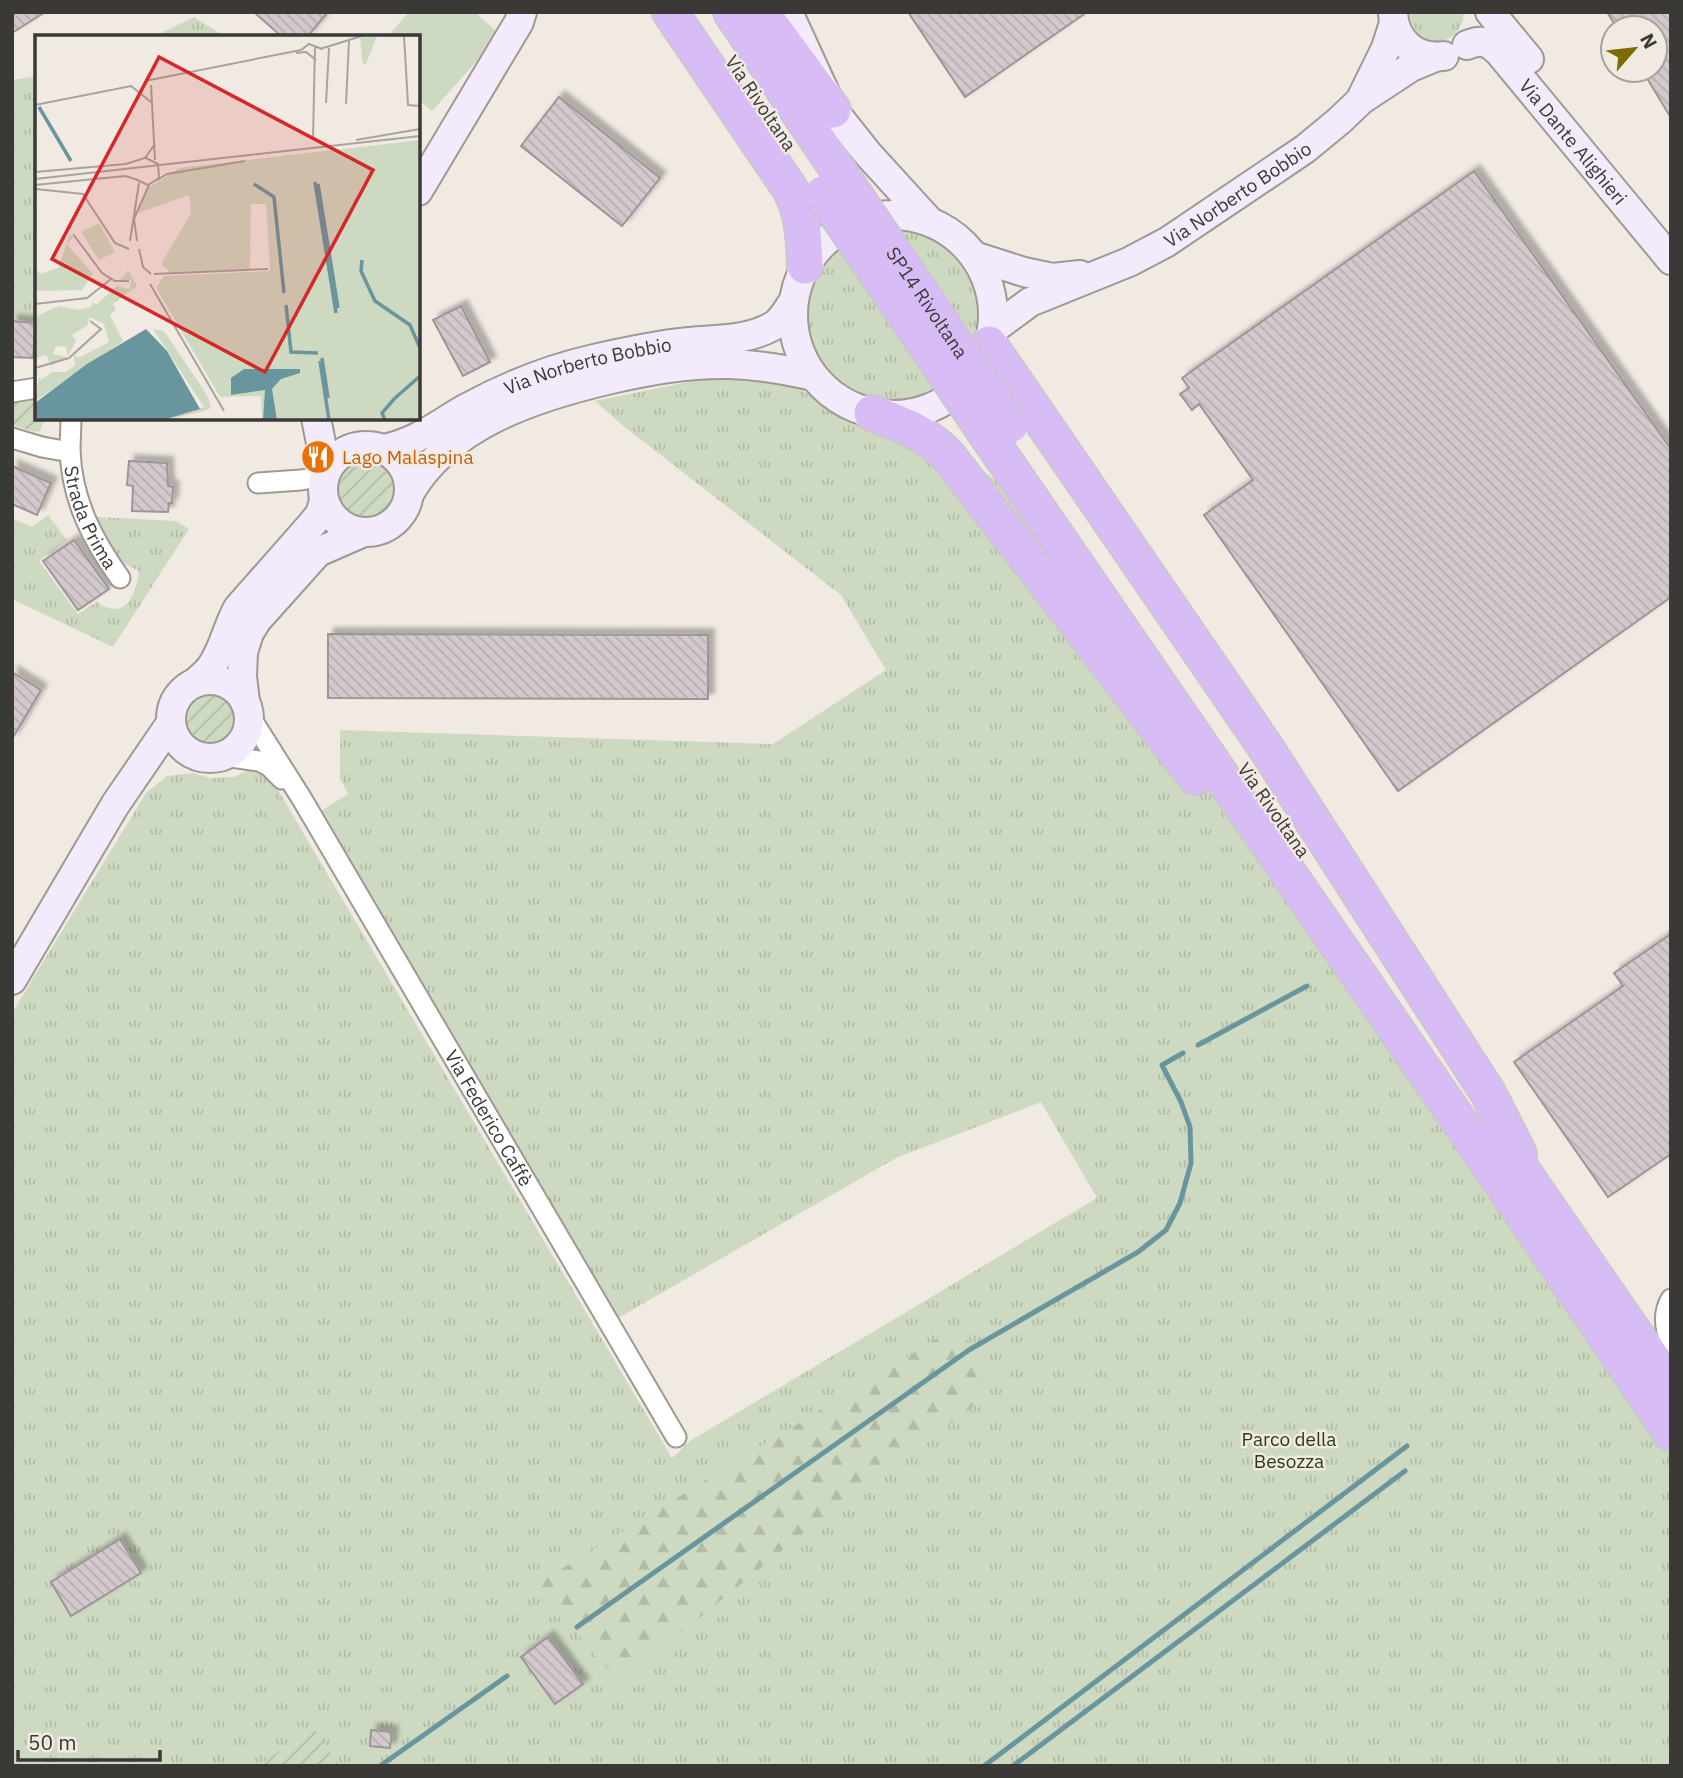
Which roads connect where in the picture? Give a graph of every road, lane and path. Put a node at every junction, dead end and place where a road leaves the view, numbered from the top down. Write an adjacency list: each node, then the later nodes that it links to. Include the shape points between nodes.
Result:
1 (522, 12): 15 (street)
2 (670, 12): 20 (highway, via 790,188 802,220)
3 (699, 12): 14 (highway, Via Rivoltana)
4 (731, 12): 14 (highway, Via Rivoltana)
5 (761, 12): 13 (highway)
6 (788, 12): 13 (street)
7 (1480, 12): 10 (street, via 1478,27)
8 (1490, 12): 17 (street, Via Dante Alighieri)
9 (1394, 17): 11 (street, via 1400,37 1410,49); 12 (street, Via Norberto Bobbio, via 1386,48)
10 (1467, 45): 11 (street, Via Norberto Bobbio); 19 (street, Via Dante Alighieri, via 1485,42 1499,52)
11 (1435, 57): 12 (street, Via Norberto Bobbio)
12 (1361, 100): 21 (street, Via Norberto Bobbio, via 1305,149 1193,226)
13 (833, 110): 16 (street)
14 (834, 186): 30 (highway, SP14 Rivoltana, bridge)
15 (420, 188)
16 (930, 222): 18 (street, Via Norberto Bobbio, via 954,236); 20 (street, Via Norberto Bobbio, via 901,215 863,219 830,237)
17 (1671, 232)
18 (974, 256): 21 (street, Via Norberto Bobbio, via 1052,278); 23 (street, Via Norberto Bobbio, via 991,295)
19 (1671, 260)
20 (805, 266): 22 (street, Via Norberto Bobbio)
21 (1103, 272): 23 (street, Via Norberto Bobbio, via 1030,302)
22 (793, 302): 24 (street, Via Norberto Bobbio, via 796,341); 32 (street, Via Norberto Bobbio, via 777,323 729,340 689,342 566,365 514,385 402,446)
23 (990, 337): 27 (street, Via Norberto Bobbio, via 970,378 940,403 911,414); 46 (highway, via 1271,757 1488,1093)
24 (813, 376): 27 (street, Via Norberto Bobbio, via 836,398); 35 (street, Via Norberto Bobbio, via 770,366 684,366 539,399 493,419 451,446 424,471)
25 (35, 388): 26 (street)
26 (12, 392)
27 (872, 413): 45 (highway, via 919,432 949,457 1277,882 1439,1114)
28 (71, 420): 33 (street, Strada Prima)
29 (316, 420): 34 (street)
30 (1000, 432): 45 (highway, Via Rivoltana); 46 (highway, Via Rivoltana)
31 (12, 438): 33 (street, Strada Prima)
32 (384, 449): 34 (street, Via Norberto Bobbio, via 355,446 344,451 335,458); 35 (street, via 401,463)
33 (70, 452): 37 (street, Strada Prima, via 74,486 85,519)
34 (325, 485): 36 (street, via 335,519); 38 (street, Via Norberto Bobbio, via 320,514 238,608 218,656)
35 (409, 494): 36 (street, Via Norberto Bobbio, via 397,519 386,528)
36 (364, 532): 39 (street, Via Norberto Bobbio, via 318,552 248,633 242,676)
37 (120, 578)
38 (195, 684): 39 (street, via 218,681 229,685); 40 (street, Via Norberto Bobbio, via 177,700)
39 (247, 709): 41 (street, Via Norberto Bobbio, via 243,740 235,749); 42 (street)
40 (172, 723): 41 (street, via 182,746 192,754); 43 (street, Via Norberto Bobbio)
41 (214, 757): 42 (street, via 270,766); 43 (street, Via Norberto Bobbio, via 151,772)
42 (302, 799): 51 (street, Via Federico Caffè)
43 (115, 805): 44 (street, Via Norberto Bobbio)
44 (12, 980)
45 (1500, 1182): 50 (highway)
46 (1539, 1195): 49 (highway)
47 (1670, 1300): 48 (street, via 1665,1324)
48 (1671, 1342)
49 (1671, 1386)
50 (1671, 1433)
51 (676, 1437)

